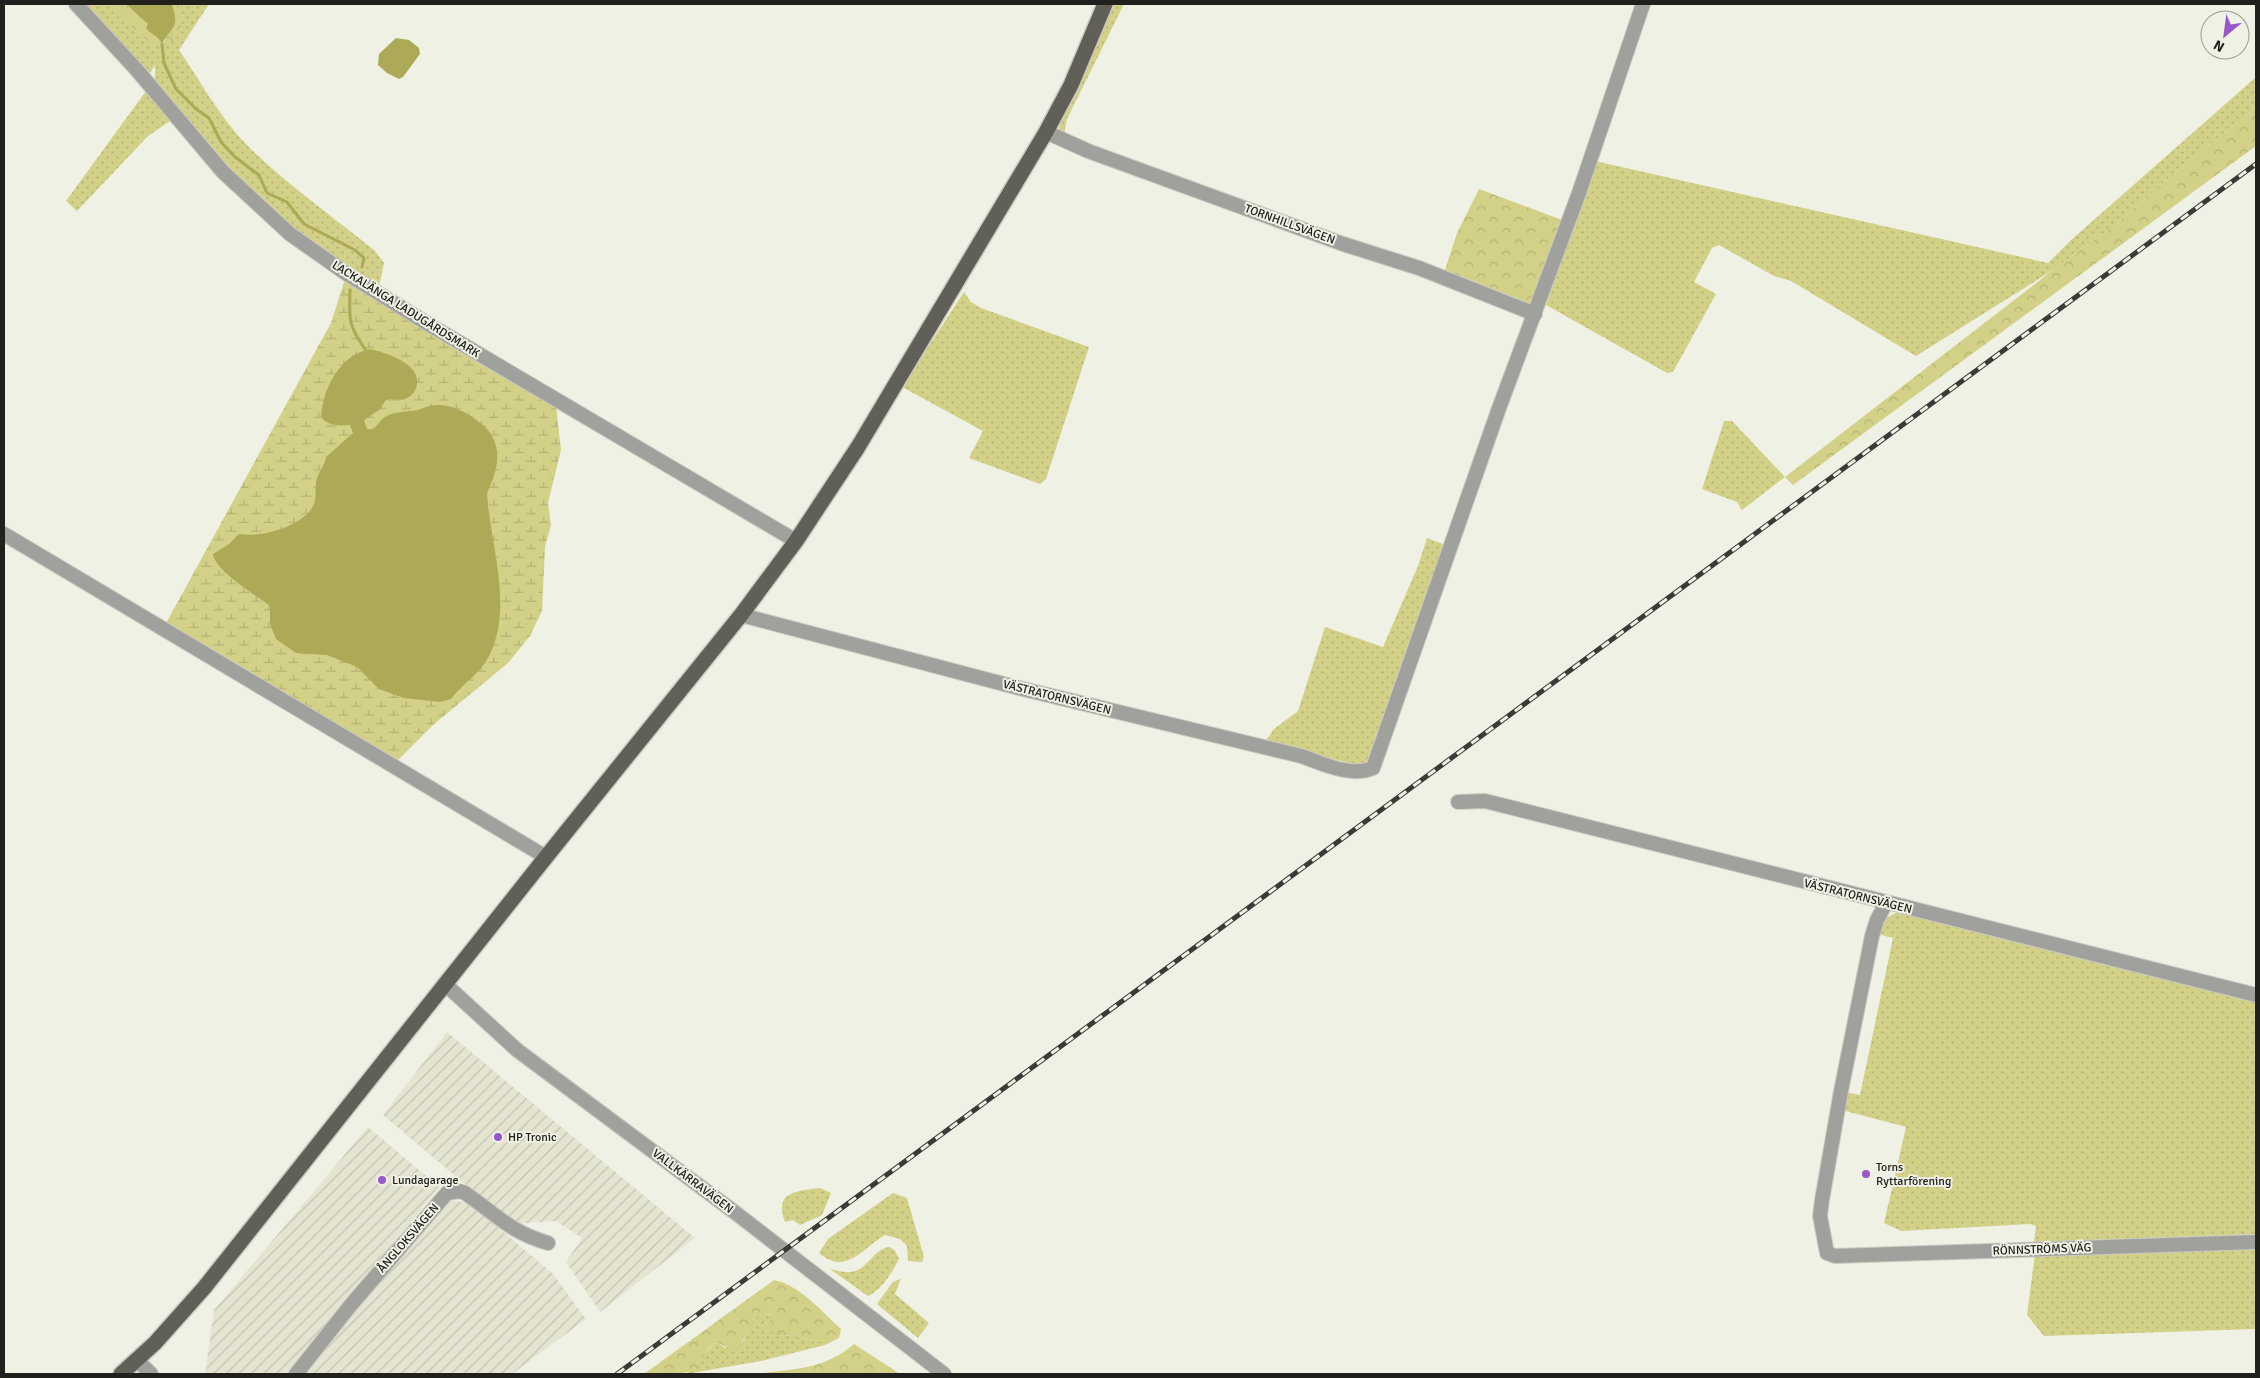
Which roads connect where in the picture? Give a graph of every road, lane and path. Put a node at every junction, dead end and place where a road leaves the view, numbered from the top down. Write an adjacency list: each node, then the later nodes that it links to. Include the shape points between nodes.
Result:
1 (76, 4): 7 (street, LACKALÄNGA LADUGÅRDSMARK, via 235,184 314,252 428,324)
2 (1105, 4): 4 (main road)
3 (1643, 4): 5 (street)
4 (1046, 132): 5 (street, TORNHILLSVÄGEN, via 1096,154 1343,244 1420,268); 7 (main road, via 837,482)
5 (1535, 314): 8 (street, VÄSTRATORNSVÄGEN, via 1373,768 1366,771 1341,769)
6 (4, 534): 10 (street)
7 (796, 541): 8 (main road)
8 (741, 615): 10 (main road)
9 (1458, 802): 11 (street, VÄSTRATORNSVÄGEN, via 1485,801)
10 (546, 857): 12 (main road)
11 (1886, 903): 13 (street, VÄSTRATORNSVÄGEN); 15 (street, RÖNNSTRÖMS VÄG, via 1872,936 1822,1200 1820,1216 1827,1253 1835,1256)
12 (445, 984): 16 (main road, via 192,1302); 20 (street, VALLKÄRRAVÄGEN, via 517,1050)
13 (2256, 995)
14 (548, 1242): 19 (street, ÅNGLOKSVÄGEN, via 510,1228 465,1193 446,1193)
15 (2256, 1242)
16 (137, 1360): 17 (main road); 18 (street)
17 (121, 1374)
18 (151, 1374)
19 (296, 1374)
20 (944, 1374)

